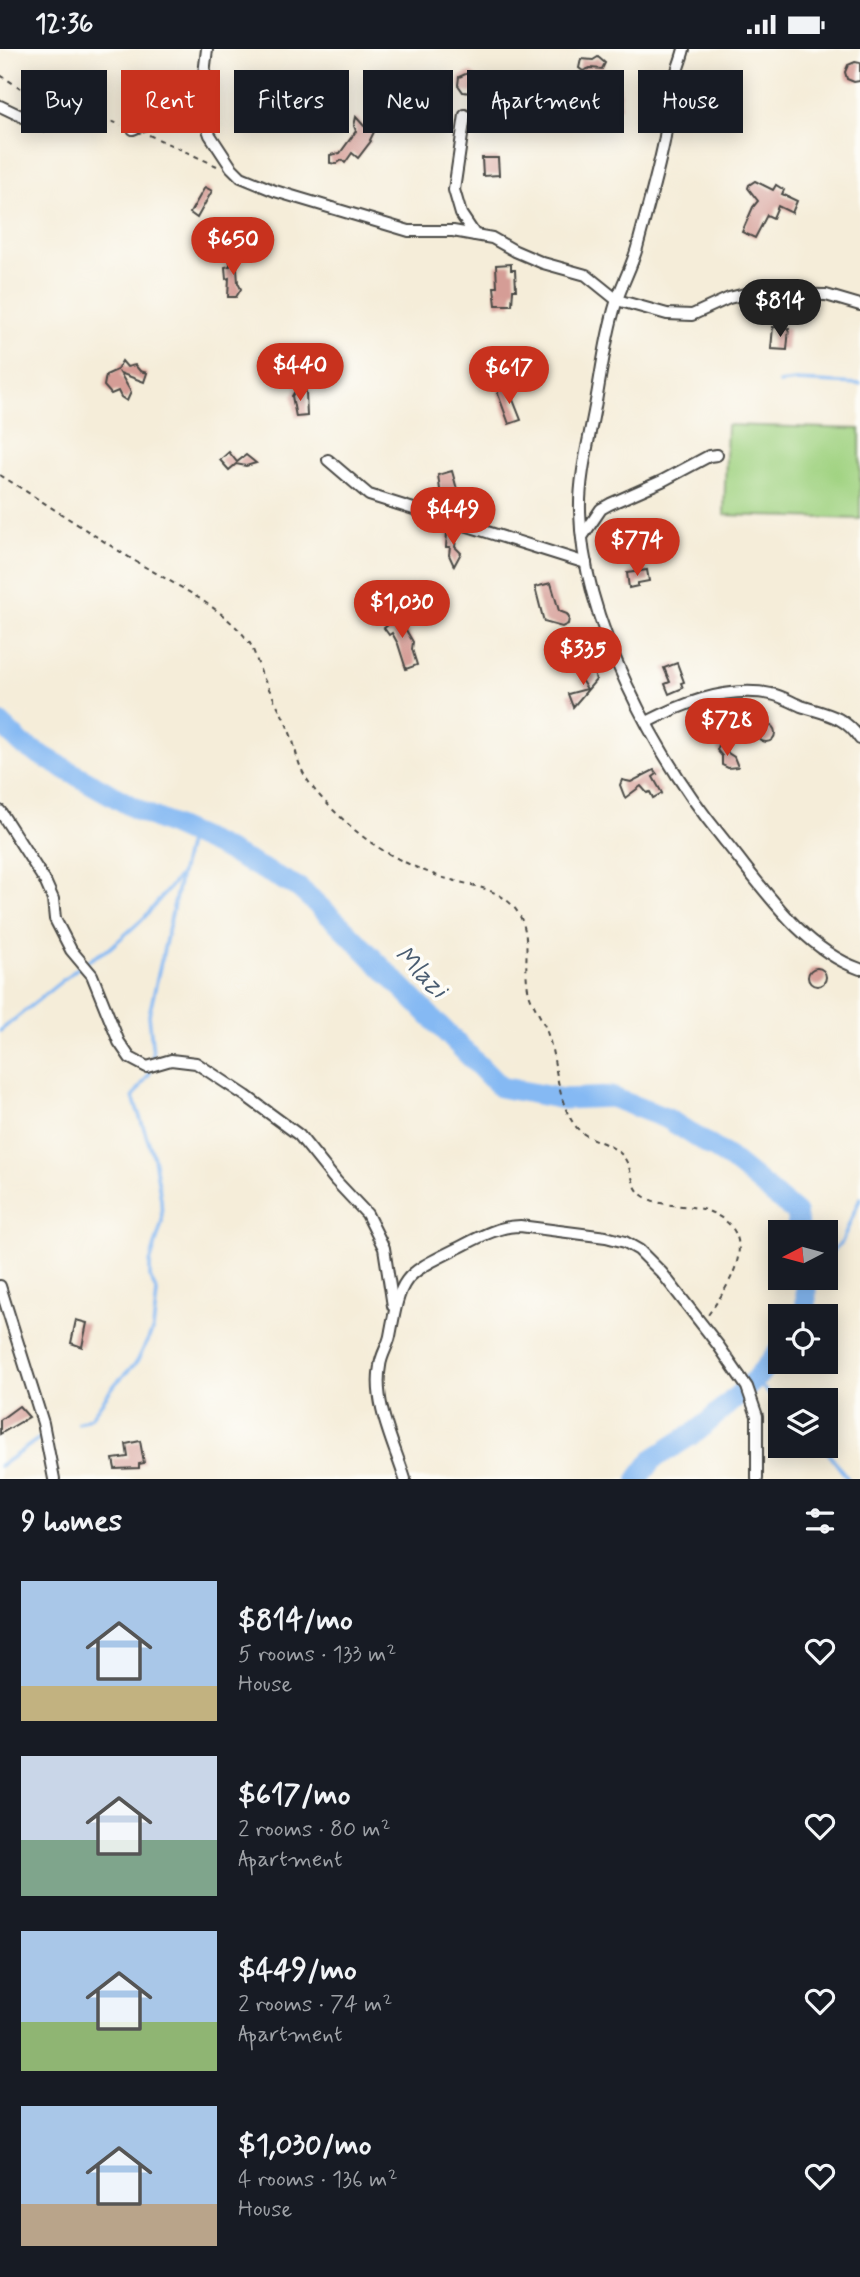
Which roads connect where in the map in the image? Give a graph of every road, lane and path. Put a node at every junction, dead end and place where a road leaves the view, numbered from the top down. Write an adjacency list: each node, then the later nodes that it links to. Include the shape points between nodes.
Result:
1 (207, 49): 3 (street)
2 (684, 49): 13 (street, via 672,85 664,141 639,243)
3 (204, 70)
4 (1, 74): 5 (path)
5 (21, 88)
6 (0, 106): 8 (street)
7 (464, 115): 12 (street, via 454,190 461,214)
8 (21, 116)
9 (142, 133): 11 (path)
10 (210, 133): 12 (street, via 241,177 275,191 409,230)
11 (219, 167)
12 (475, 235): 13 (street, via 578,272)
13 (617, 300): 14 (street, via 678,316 702,312 745,294 826,295); 18 (street, via 580,495)
14 (860, 305)
15 (717, 455): 18 (street, via 610,503)
16 (328, 460): 19 (street, via 369,495)
17 (0, 475): 26 (path, via 224,616 249,641 291,733 302,770 350,826 392,858 496,893 511,904 525,925 530,993 548,1033 566,1111 581,1132 622,1155 636,1190 645,1197 705,1210 730,1225 737,1237 741,1249 736,1266)
18 (582, 537): 19 (street)
19 (586, 563): 20 (street, via 619,669)
20 (647, 722): 21 (street, via 708,697 762,693 837,716); 23 (street, via 690,797 773,900 823,949)
21 (860, 739)
22 (0, 811): 25 (street, via 45,881 55,919 71,950 92,975 119,1042 131,1058 147,1067 171,1060 196,1063 299,1135 367,1214 384,1248)
23 (860, 969)
24 (0, 1286): 27 (street, via 43,1423)
25 (394, 1309): 26 (street, via 405,1281 420,1267 487,1234 520,1226 606,1237 632,1245 662,1273); 28 (street, via 378,1382)
26 (702, 1324): 29 (street, via 747,1387 757,1416)
27 (54, 1479)
28 (405, 1479)
29 (757, 1479)

